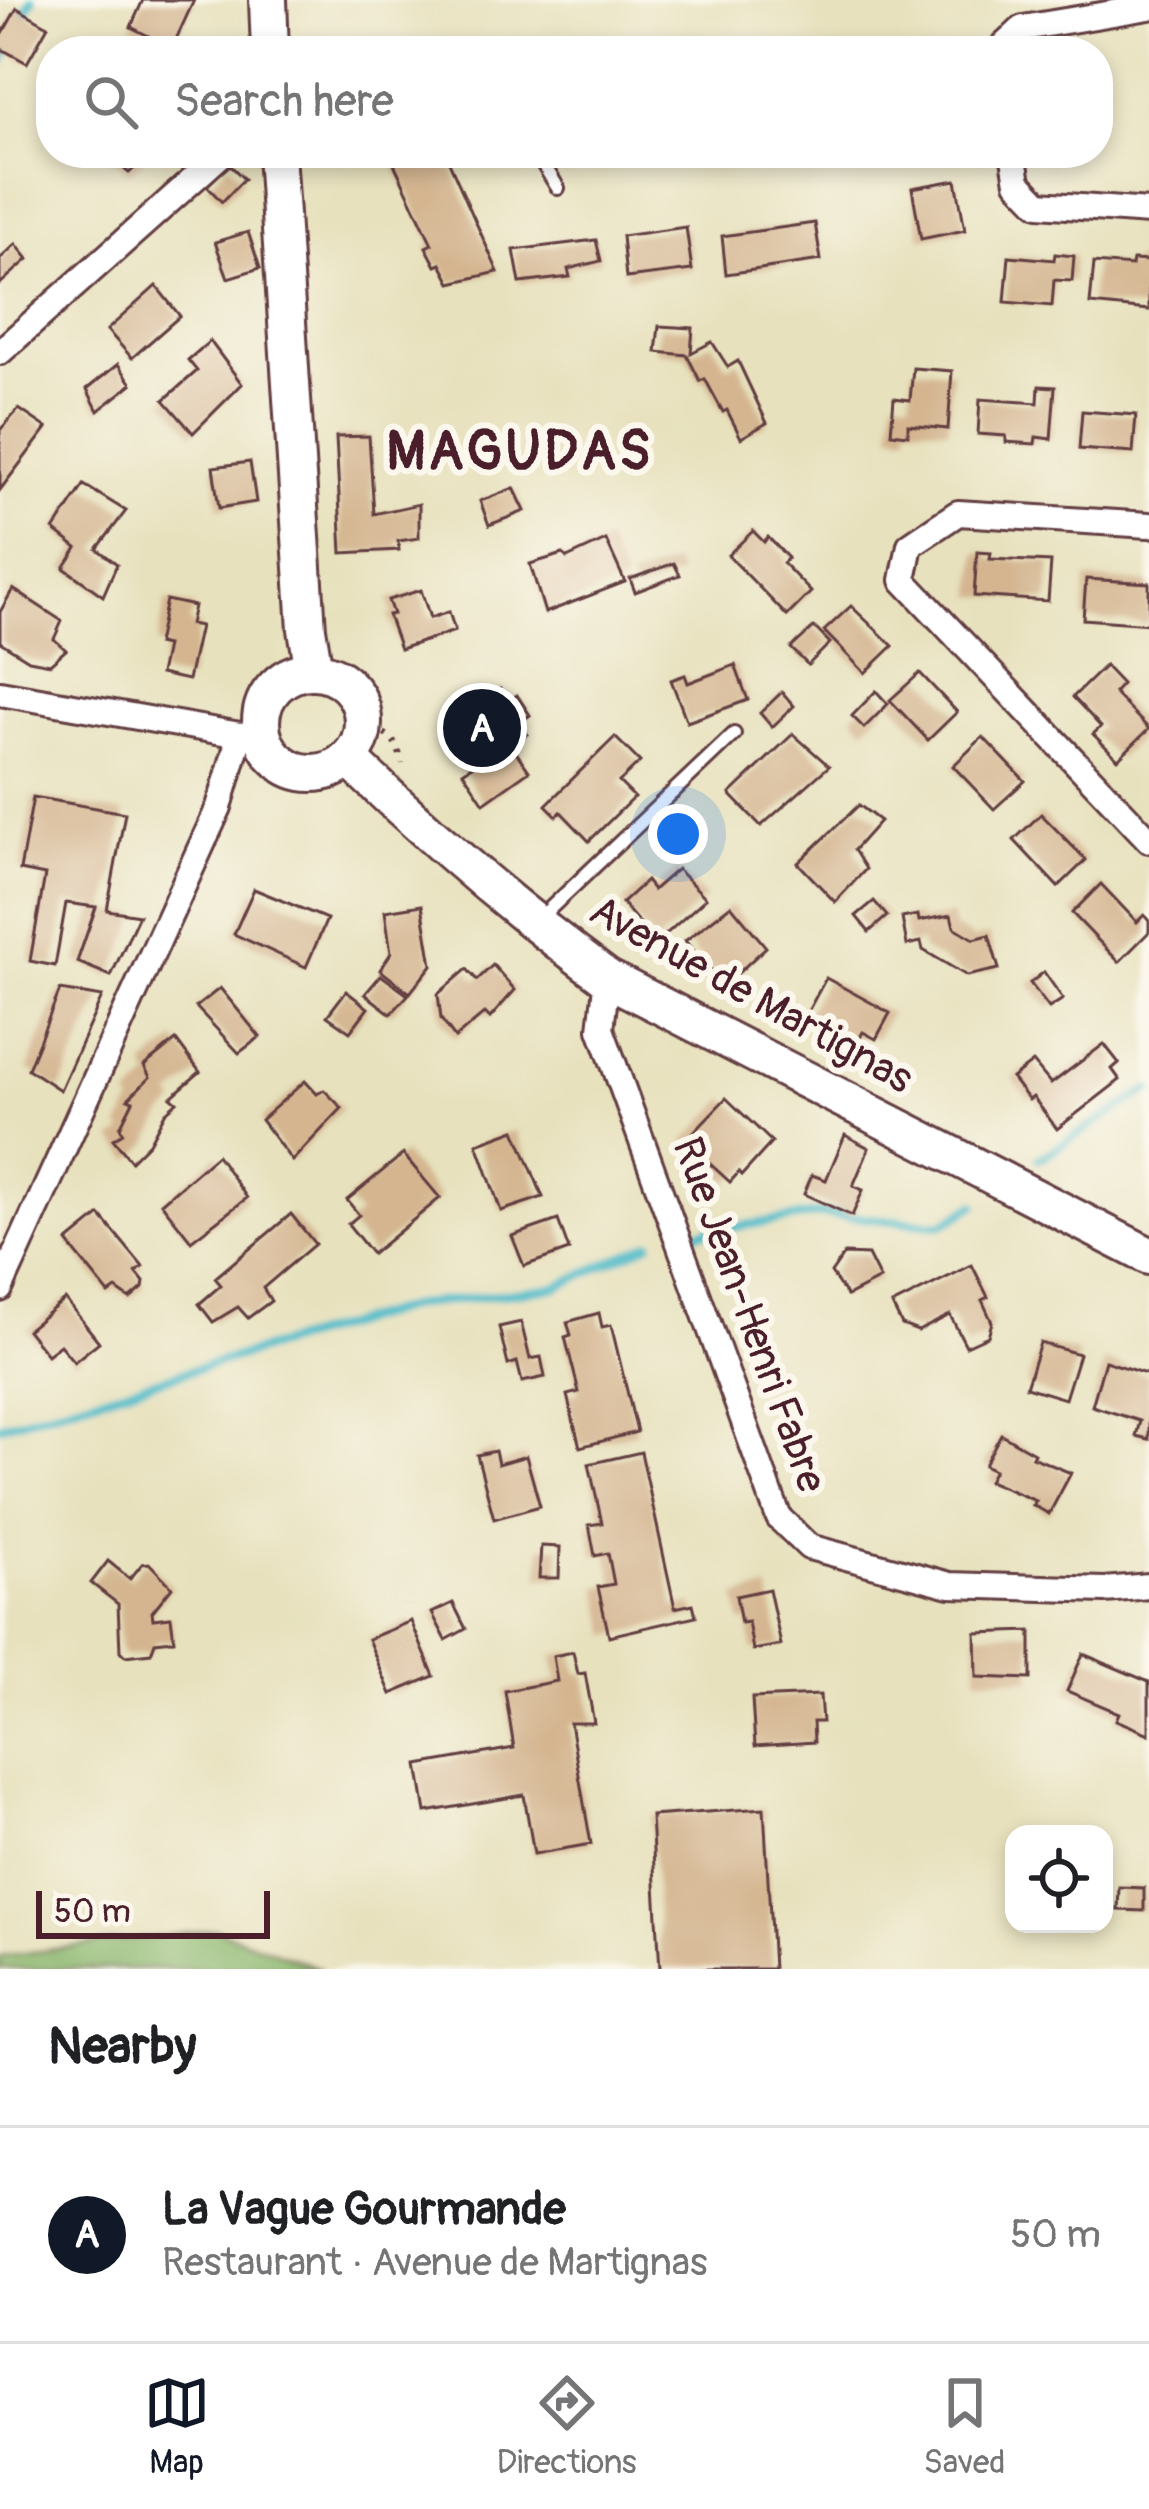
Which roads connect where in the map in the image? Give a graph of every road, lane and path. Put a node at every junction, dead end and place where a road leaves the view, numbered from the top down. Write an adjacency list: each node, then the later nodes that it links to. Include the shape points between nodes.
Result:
1 (268, 0): 3 (street)
2 (1149, 7): 4 (street)
3 (269, 36)
4 (1014, 36)
5 (207, 168): 11 (street)
6 (277, 168): 13 (street)
7 (545, 168): 9 (lane)
8 (1015, 168): 10 (street, via 1039,204)
9 (558, 188)
10 (1149, 212)
11 (0, 352)
12 (1149, 525): 19 (street, via 958,513 910,544 903,580)
13 (314, 671): 15 (street, via 284,678); 17 (street, via 356,696)
14 (0, 693): 15 (street)
15 (250, 734): 17 (street, via 305,773 321,773); 23 (street)
16 (734, 734): 20 (lane)
17 (355, 742): 18 (path, via 388,733); 20 (street, Avenue de Martignas, via 404,814)
18 (405, 779)
19 (1149, 840)
20 (534, 924): 21 (street, Avenue de Martignas)
21 (607, 978): 22 (street, Avenue de Martignas); 24 (street, Rue Jean-Henri Fabre, via 601,1029 778,1518 809,1547 950,1585)
22 (1149, 1256)
23 (0, 1288)
24 (1149, 1586)

